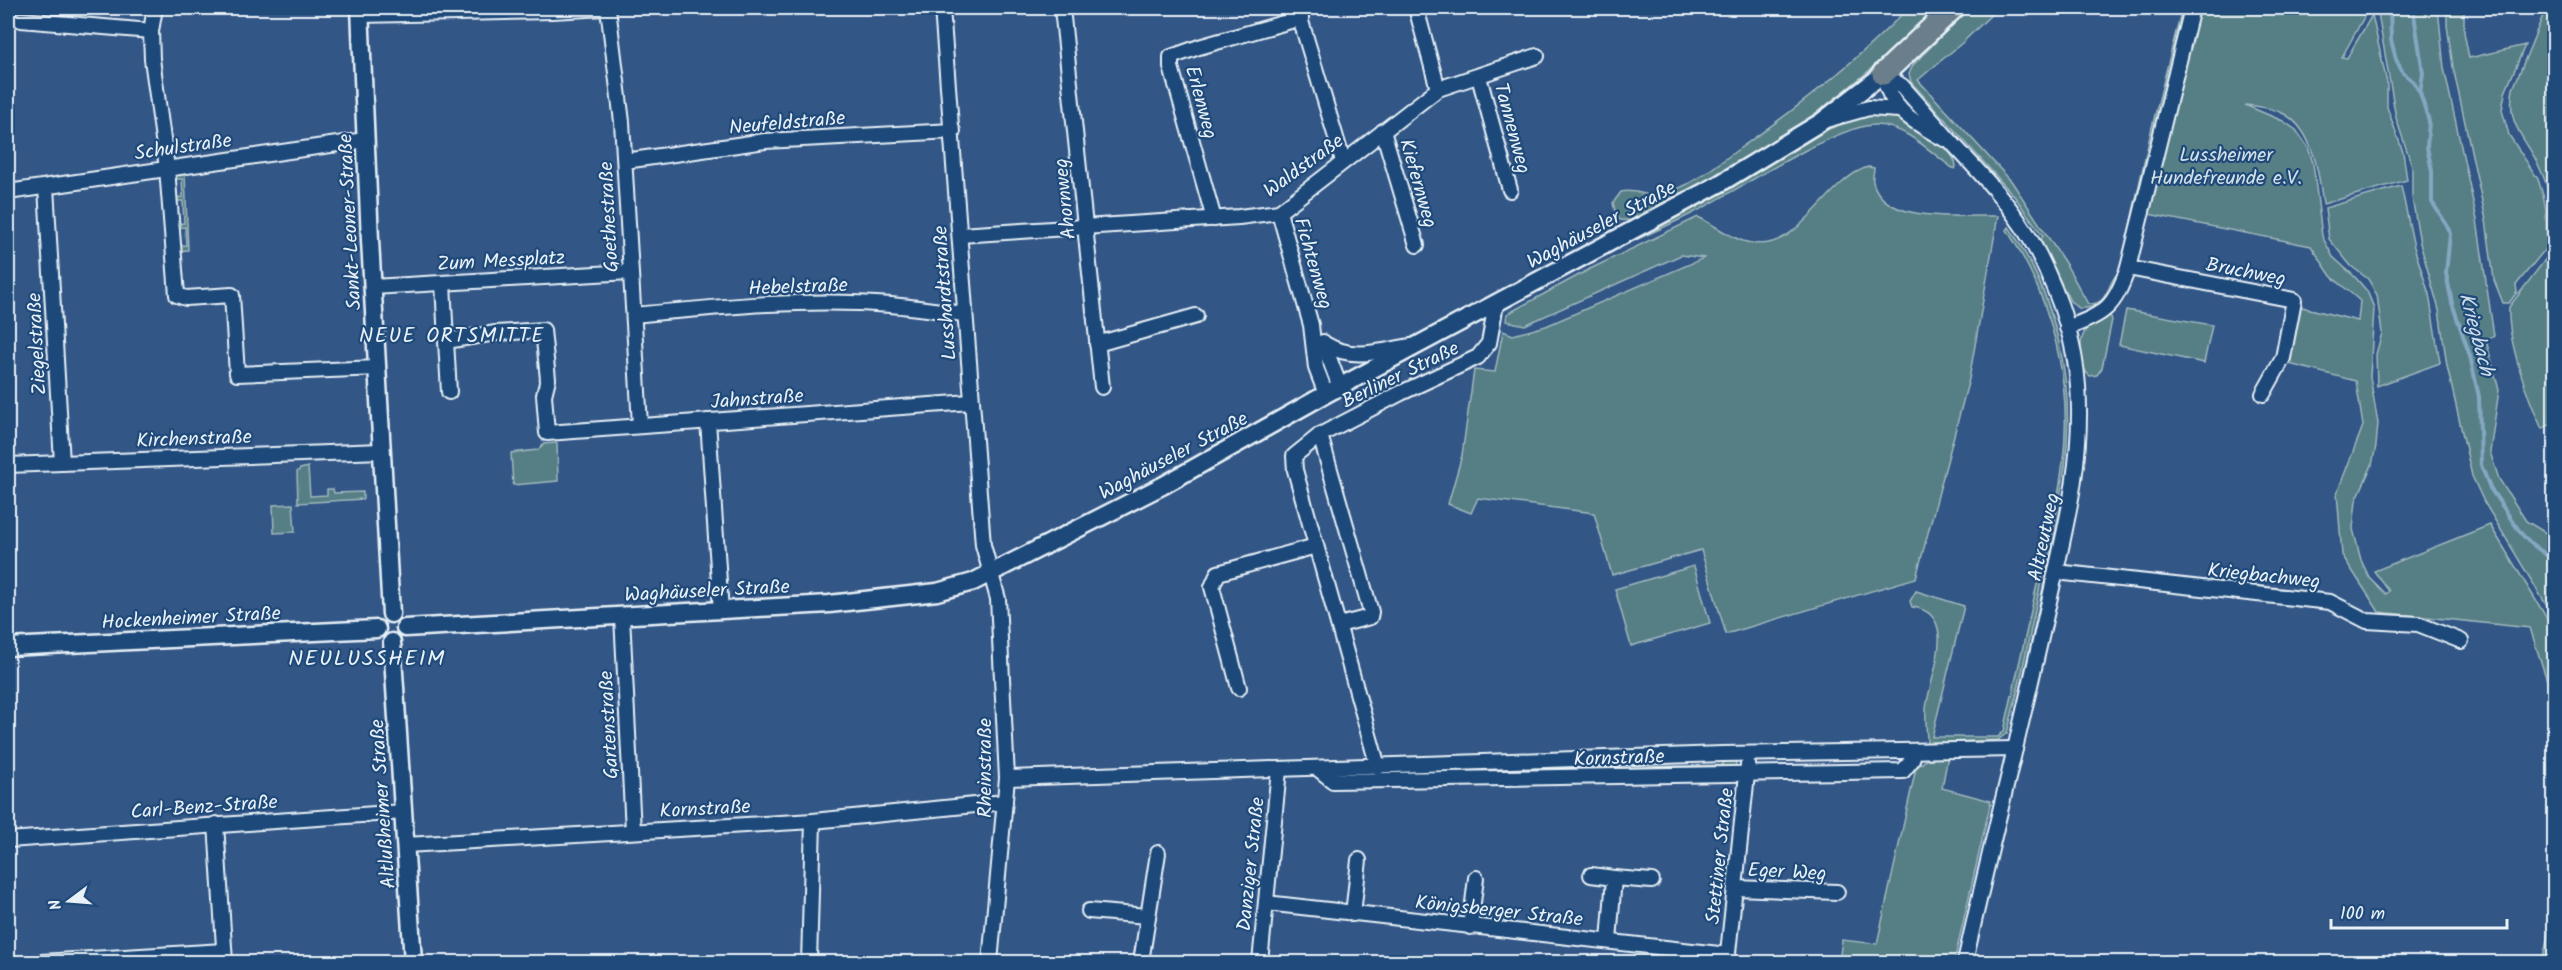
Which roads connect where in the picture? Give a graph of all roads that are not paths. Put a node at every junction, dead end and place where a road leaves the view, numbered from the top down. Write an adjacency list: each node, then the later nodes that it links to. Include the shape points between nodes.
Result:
1 (155, 8): 12 (street)
2 (606, 8): 8 (street); 23 (street, Goethestraße)
3 (942, 8): 19 (street, Lusshardtstraße)
4 (1062, 8): 31 (street, Ahornweg)
5 (1416, 8): 16 (street)
6 (1953, 8): 14 (main road)
7 (2192, 8): 34 (street)
8 (552, 9): 9 (street)
9 (360, 11): 21 (street, Sankt-Leoner-Straße)
10 (1299, 13): 24 (street); 30 (street, Erlenweg, via 1171,57)
11 (21, 20): 12 (street)
12 (151, 31): 25 (street)
13 (1537, 56): 15 (street, Waldstraße)
14 (1883, 74): 17 (street, Altreutweg, via 1887,92); 18 (street, Waghäuseler Straße); 22 (street, Altreutweg, via 1902,86)
15 (1479, 77): 16 (street, Waldstraße); 27 (street, Tannenweg)
16 (1438, 89): 20 (street, Waldstraße)
17 (1899, 110): 18 (street, Altreutweg, via 1869,108); 22 (street, Altreutweg)
18 (1821, 122): 38 (street, Waghäuseler Straße, via 1719,184)
19 (953, 131): 23 (street, Neufeldstraße, via 765,141); 32 (street, Lusshardtstraße)
20 (1383, 131): 24 (street, Waldstraße); 33 (street, Kiefernweg)
21 (365, 140): 25 (street, Schulstraße); 37 (street, Sankt-Leoner-Straße)
22 (1954, 145): 43 (street, Altreutweg, via 2001,195 2026,231 2054,287)
23 (624, 161): 35 (street, Goethestraße)
24 (1343, 161): 29 (street, Waldstraße)
25 (167, 168): 26 (street, Schulstraße); 48 (street, via 177,295 232,295 237,374)
26 (46, 187): 28 (street, Schulstraße); 58 (street, Ziegelstraße)
27 (1510, 190)
28 (8, 192)
29 (1278, 212): 30 (street, Waldstraße); 42 (street, Fichtenweg)
30 (1214, 219): 31 (street, Waldstraße)
31 (1086, 227): 32 (street, Waldstraße); 45 (street, Ahornweg)
32 (960, 235): 39 (street, Lusshardtstraße)
33 (1417, 246)
34 (2128, 268): 43 (street, via 2114,302 2089,320); 52 (street, Bruchweg, via 2294,300 2283,358)
35 (630, 272): 36 (street, Zum Messplatz); 40 (street, Goethestraße)
36 (443, 283): 37 (street, Zum Messplatz); 44 (street)
37 (374, 287): 48 (street, Sankt-Leoner-Straße)
38 (1496, 304): 47 (street, Waghäuseler Straße); 56 (street, Berliner Straße, via 1489,343 1478,357)
39 (964, 314): 40 (street, Hebelstraße, via 848,303); 53 (street, Lusshardtstraße)
40 (634, 315): 55 (street, Goethestraße)
41 (1196, 316): 45 (street)
42 (1311, 325): 46 (street, Fichtenweg); 50 (street, Fichtenweg, via 1316,368)
43 (2067, 328): 61 (street, Altreutweg, via 2077,372 2079,434 2076,472)
44 (446, 341): 51 (street); 55 (street, Jahnstraße, via 543,330 548,379 544,395 547,433)
45 (1097, 344): 49 (street, Ahornweg)
46 (1325, 344): 47 (street, via 1345,354 1360,355); 50 (street, Fichtenweg)
47 (1419, 345): 50 (street, Waghäuseler Straße)
48 (378, 368): 57 (street, Sankt-Leoner-Straße)
49 (1102, 387)
50 (1333, 391): 62 (street, Waghäuseler Straße, via 1162,486)
51 (449, 393)
52 (2263, 394)
53 (971, 402): 54 (street, Jahnstraße); 62 (street, Lusshardtstraße, via 983,544)
54 (708, 421): 55 (street, Jahnstraße); 63 (street)
55 (640, 425)
56 (1320, 435): 60 (street, Berliner Straße, via 1294,456); 66 (street, via 1371,612 1370,617)
57 (382, 451): 58 (street, Kirchenstraße); 64 (street, Sankt-Leoner-Straße)
58 (63, 463): 59 (street, Kirchenstraße)
59 (8, 465)
60 (1316, 546): 66 (street, Berliner Straße); 72 (street, via 1218,573 1212,587)
61 (2056, 572): 69 (street, Kriegbachweg, via 2330,602 2367,621 2418,624); 73 (street, Altreutweg)
62 (991, 574): 63 (street, Waghäuseler Straße, via 955,588 912,595); 80 (street, Rheinstraße, via 998,599)
63 (721, 610): 65 (street, Waghäuseler Straße)
64 (391, 614): 67 (street, via 402,620); 68 (street, via 380,620)
65 (622, 616): 67 (street, Waghäuseler Straße); 85 (street, Gartenstraße)
66 (1339, 625): 76 (street, Berliner Straße)
67 (405, 628): 70 (street, via 402,638)
68 (377, 629): 70 (street, via 382,639); 71 (street, Hockenheimer Straße)
69 (2461, 641)
70 (392, 642): 82 (street, Altlußheimer Straße)
71 (8, 647)
72 (1239, 688)
73 (2015, 749): 74 (street, Kornstraße); 110 (street, Altreutweg)
74 (1914, 751): 75 (street, Kornstraße); 79 (street, Kornstraße, via 1903,771)
75 (1749, 754): 76 (street, Kornstraße); 79 (street, Stettiner Straße)
76 (1378, 766): 77 (street, Kornstraße)
77 (1317, 768): 78 (street, Kornstraße); 79 (street, Kornstraße, via 1333,781)
78 (1279, 770): 80 (street, Kornstraße); 96 (street, Danziger Straße)
79 (1748, 773): 94 (street, Stettiner Straße)
80 (1007, 778): 81 (street, Rheinstraße)
81 (1005, 802): 83 (street, Kornstraße); 107 (street, Rheinstraße)
82 (404, 812): 84 (street, Carl-Benz-Straße); 87 (street, Altlußheimer Straße)
83 (813, 821): 85 (street, Kornstraße); 106 (street)
84 (216, 824): 86 (street, Carl-Benz-Straße); 102 (street)
85 (633, 831): 87 (street, Kornstraße)
86 (8, 840)
87 (406, 845): 105 (street, Altlußheimer Straße)
88 (1158, 854): 99 (street)
89 (1359, 860): 98 (street)
90 (1591, 875): 92 (street)
91 (1476, 878): 100 (street)
92 (1614, 878): 93 (street); 101 (street)
93 (1652, 881)
94 (1736, 888): 95 (street, Eger Weg); 103 (street, Stettiner Straße)
95 (1837, 892)
96 (1266, 903): 98 (street, Königsberger Straße); 109 (street, Danziger Straße)
97 (1089, 911): 99 (street)
98 (1353, 914): 100 (street, Königsberger Straße)
99 (1147, 916): 108 (street)
100 (1470, 927): 101 (street, Königsberger Straße)
101 (1609, 941): 103 (street, Königsberger Straße)
102 (224, 957): 104 (street)
103 (1727, 959)
104 (41, 963)
105 (412, 963)
106 (809, 963)
107 (990, 963)
108 (1141, 963)
109 (1260, 963)
110 (1965, 963)

